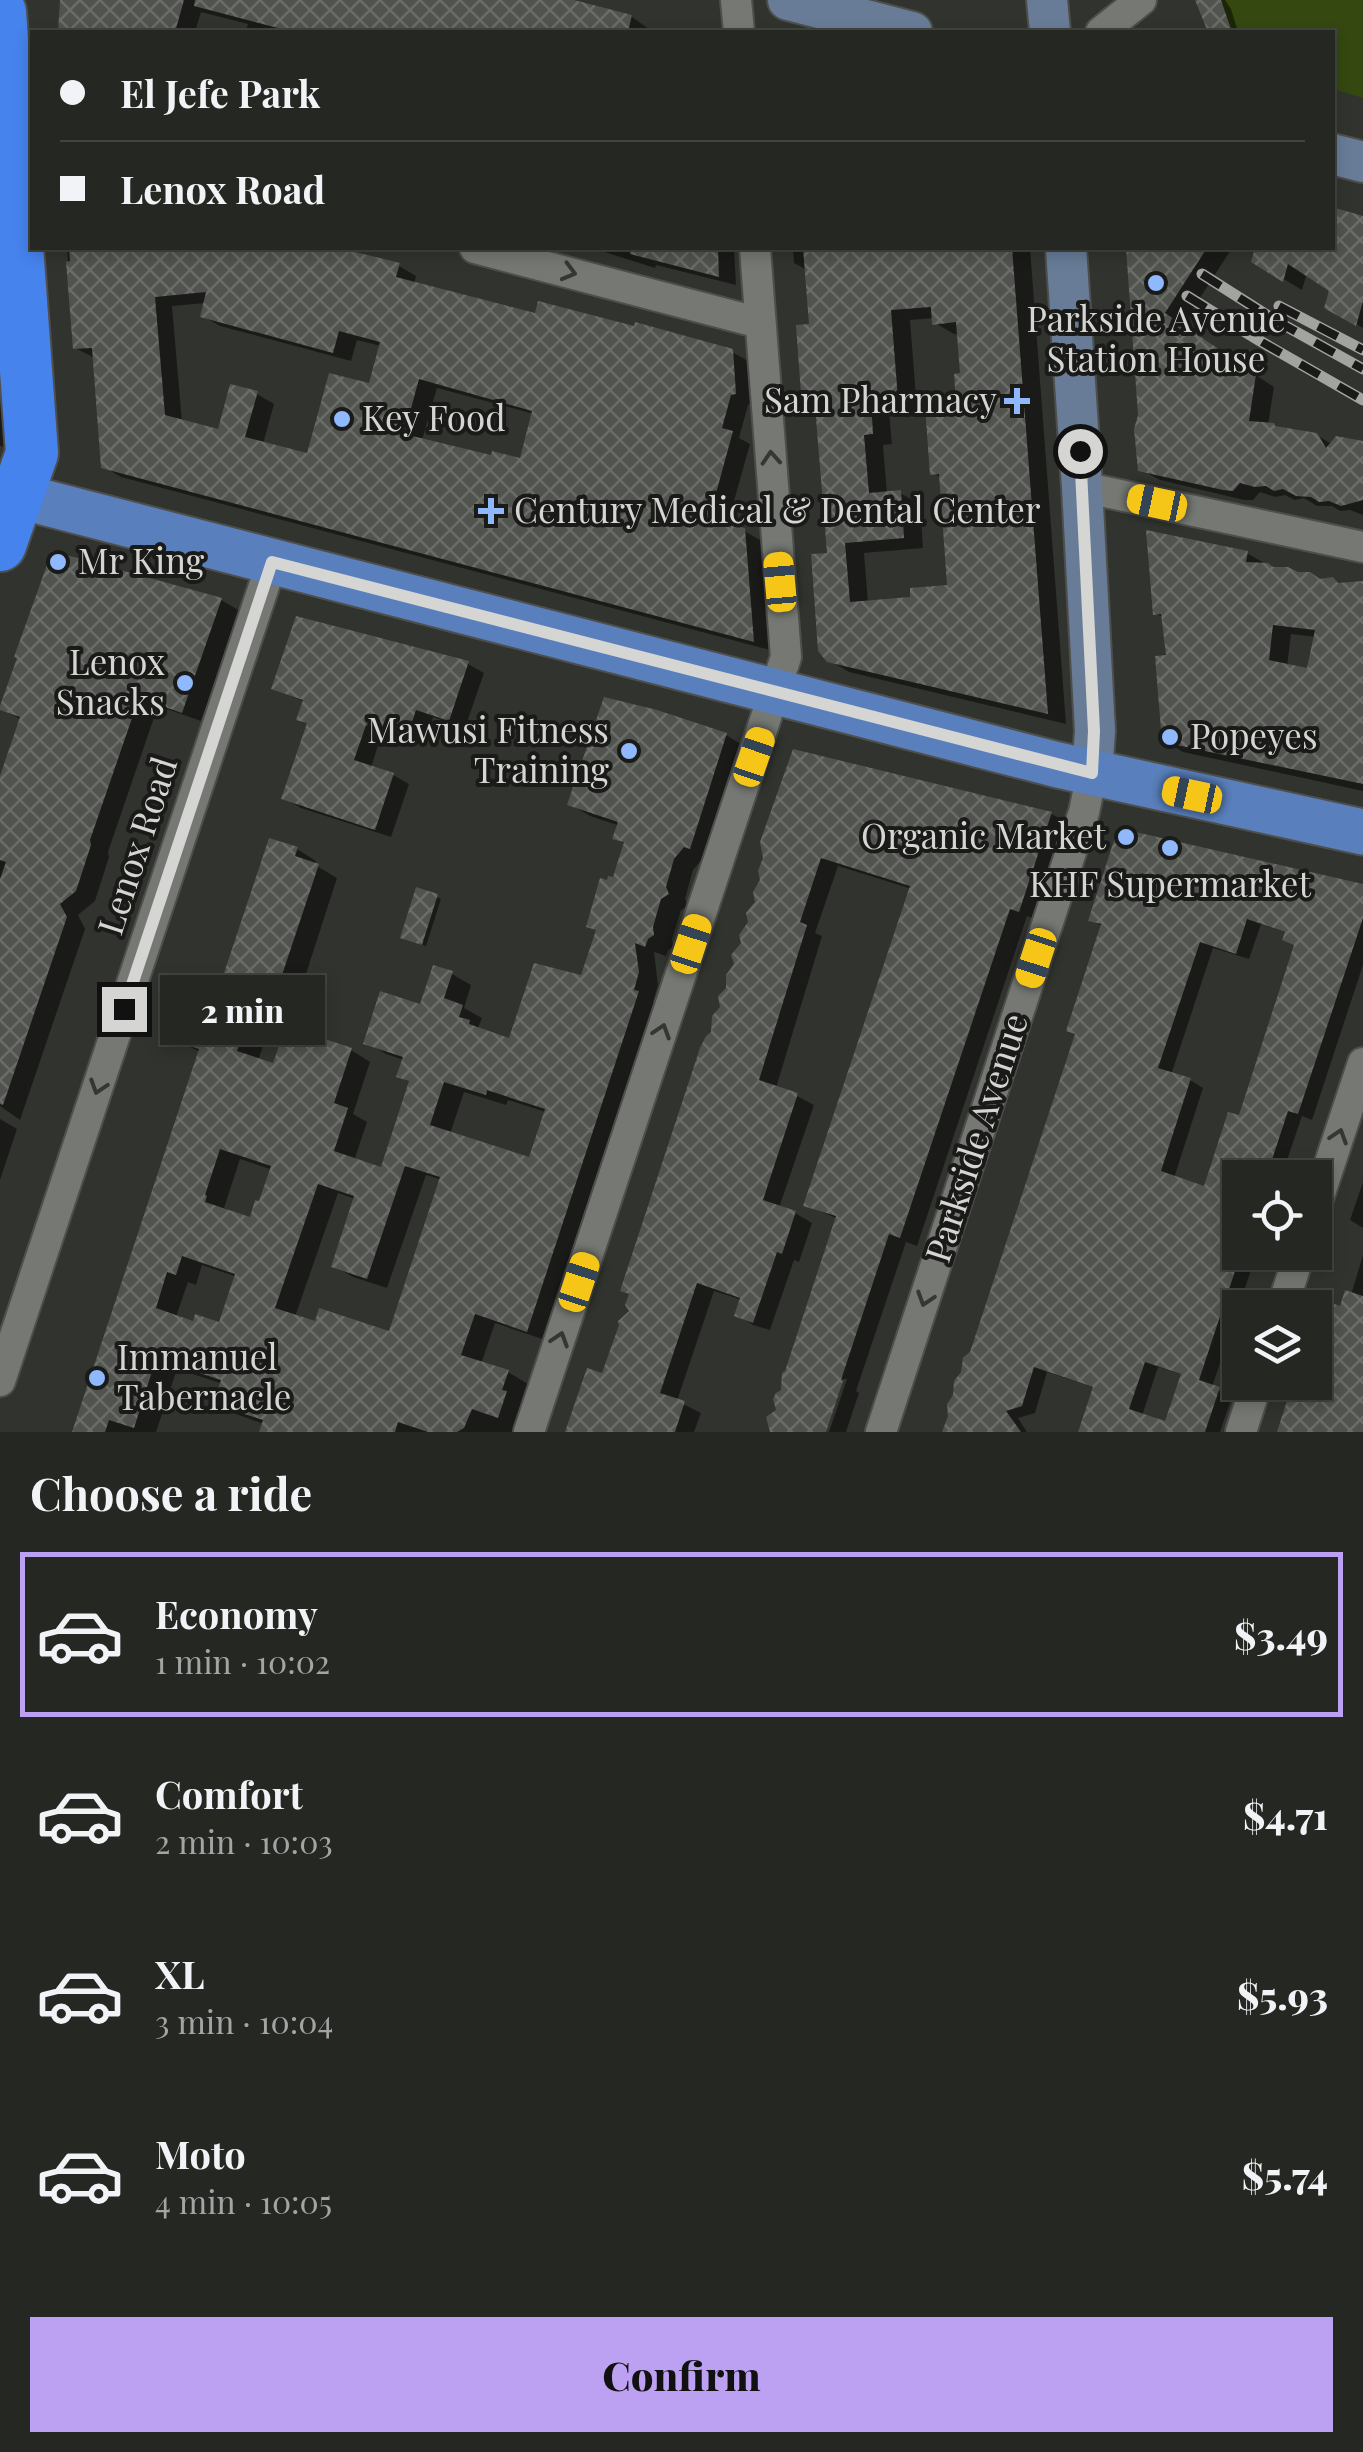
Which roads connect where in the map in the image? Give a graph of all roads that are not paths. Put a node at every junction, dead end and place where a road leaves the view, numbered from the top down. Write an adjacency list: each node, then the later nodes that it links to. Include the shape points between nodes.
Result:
1 (736, 0): 6 (street)
2 (788, 0): 7 (main road)
3 (1047, 0): 8 (main road)
4 (1141, 0): 9 (street)
5 (0, 12): 10 (highway)
6 (739, 30)
7 (904, 30)
8 (1050, 30)
9 (1104, 30)
10 (14, 126): 18 (highway, via 32,453)
11 (1335, 155): 12 (main road)
12 (1363, 162)
13 (483, 250): 16 (street, one-way to 16)
14 (755, 250): 16 (street)
15 (1066, 250): 17 (main road, Parkside Avenue)
16 (760, 323): 22 (street, one-way to 16, via 786,657)
17 (1082, 488): 20 (street); 23 (main road, Parkside Avenue)
18 (9, 493): 19 (highway); 21 (main road)
19 (0, 545)
20 (1363, 547)
21 (272, 562): 22 (main road); 27 (street, Lenox Road, one-way to 27)
22 (775, 693): 23 (main road); 29 (street, one-way to 22)
23 (1092, 773): 24 (main road); 30 (street, Parkside Avenue, one-way to 30)
24 (1363, 832)
25 (1363, 1063): 26 (street, one-way to 25)
26 (1331, 1160)
27 (0, 1381)
28 (1251, 1400): 31 (street)
29 (529, 1432)
30 (881, 1432)
31 (1241, 1432)

